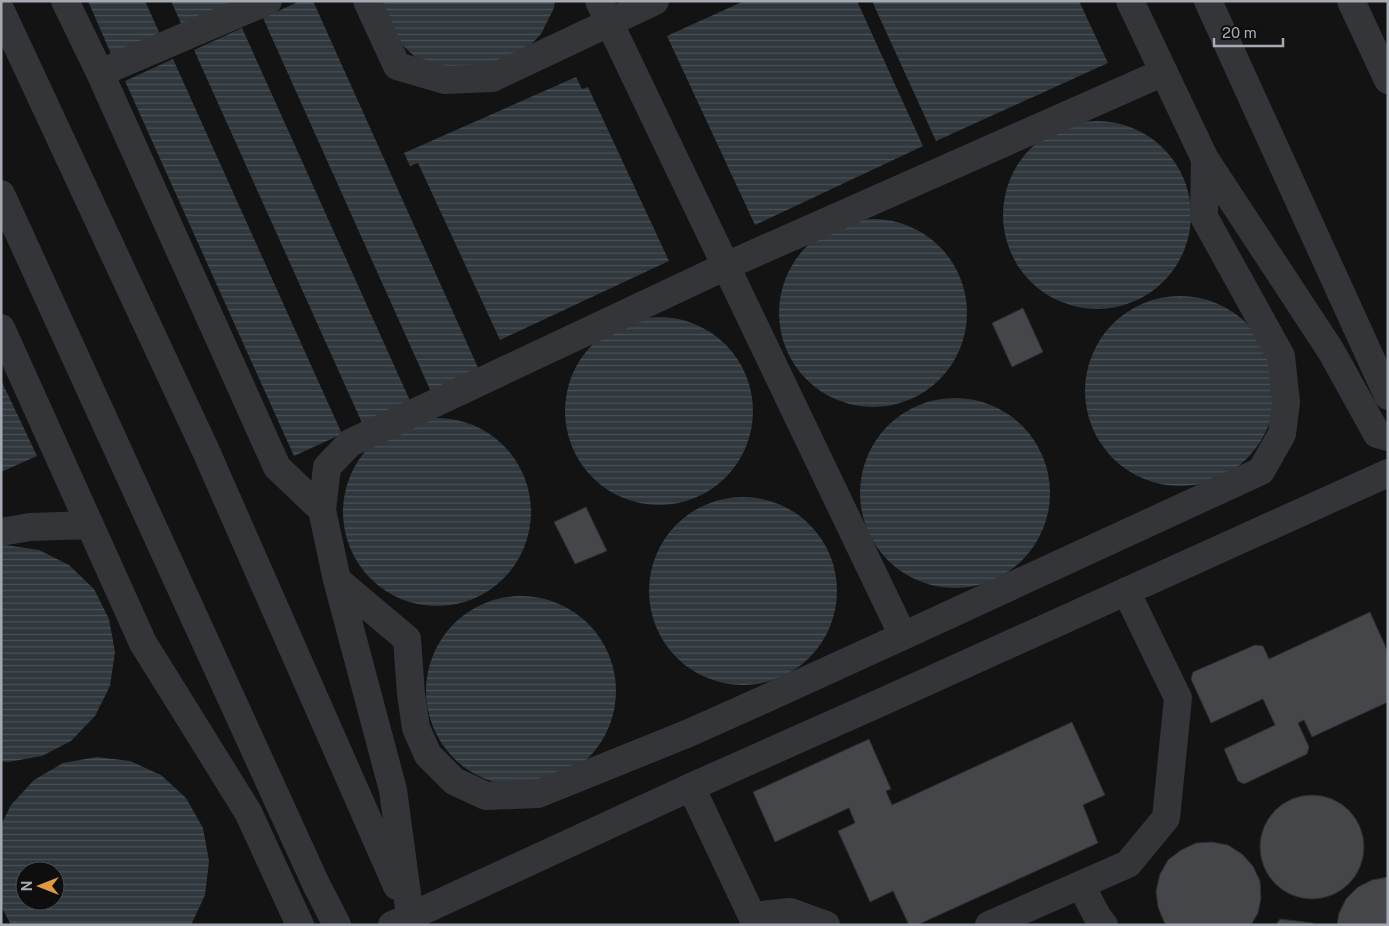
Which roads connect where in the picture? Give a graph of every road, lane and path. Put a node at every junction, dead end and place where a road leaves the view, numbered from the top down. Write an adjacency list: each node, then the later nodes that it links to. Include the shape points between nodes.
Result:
1 (65, 1): 11 (lane)
2 (268, 1): 11 (lane)
3 (367, 1): 9 (lane, via 397,66 444,80 492,78)
4 (655, 1): 9 (lane)
5 (1130, 1): 10 (lane)
6 (1208, 1): 17 (lane)
7 (1351, 1): 12 (lane)
8 (1, 11): 29 (lane, via 204,449)
9 (604, 12): 15 (lane)
10 (1164, 72): 13 (lane); 15 (lane)
11 (100, 73): 20 (lane, via 277,467)
12 (1388, 80)
13 (1205, 159): 18 (lane, via 1331,351 1377,434); 25 (lane, via 1204,217 1281,356 1286,402 1282,434 1261,471)
14 (1, 194): 31 (lane)
15 (726, 266): 20 (lane, via 350,443 327,467); 25 (lane)
16 (1, 328): 21 (lane)
17 (1388, 396)
18 (1388, 437)
19 (1388, 473): 24 (lane)
20 (322, 510): 23 (lane)
21 (90, 525): 22 (lane, via 30,527); 30 (lane, via 144,643 248,812)
22 (1, 532)
23 (336, 580): 25 (lane, via 407,639 416,728 428,755 454,780 486,796 538,794 689,733); 29 (lane, via 393,790)
24 (1126, 591): 26 (lane); 27 (lane, via 1178,698 1166,818 1128,864)
25 (903, 636)
26 (692, 787): 28 (lane); 29 (lane)
27 (1081, 884): 33 (lane); 34 (lane)
28 (754, 921): 32 (lane, via 790,912)
29 (405, 922)
30 (300, 925)
31 (337, 925)
32 (826, 925)
33 (989, 925)
34 (1104, 925)

